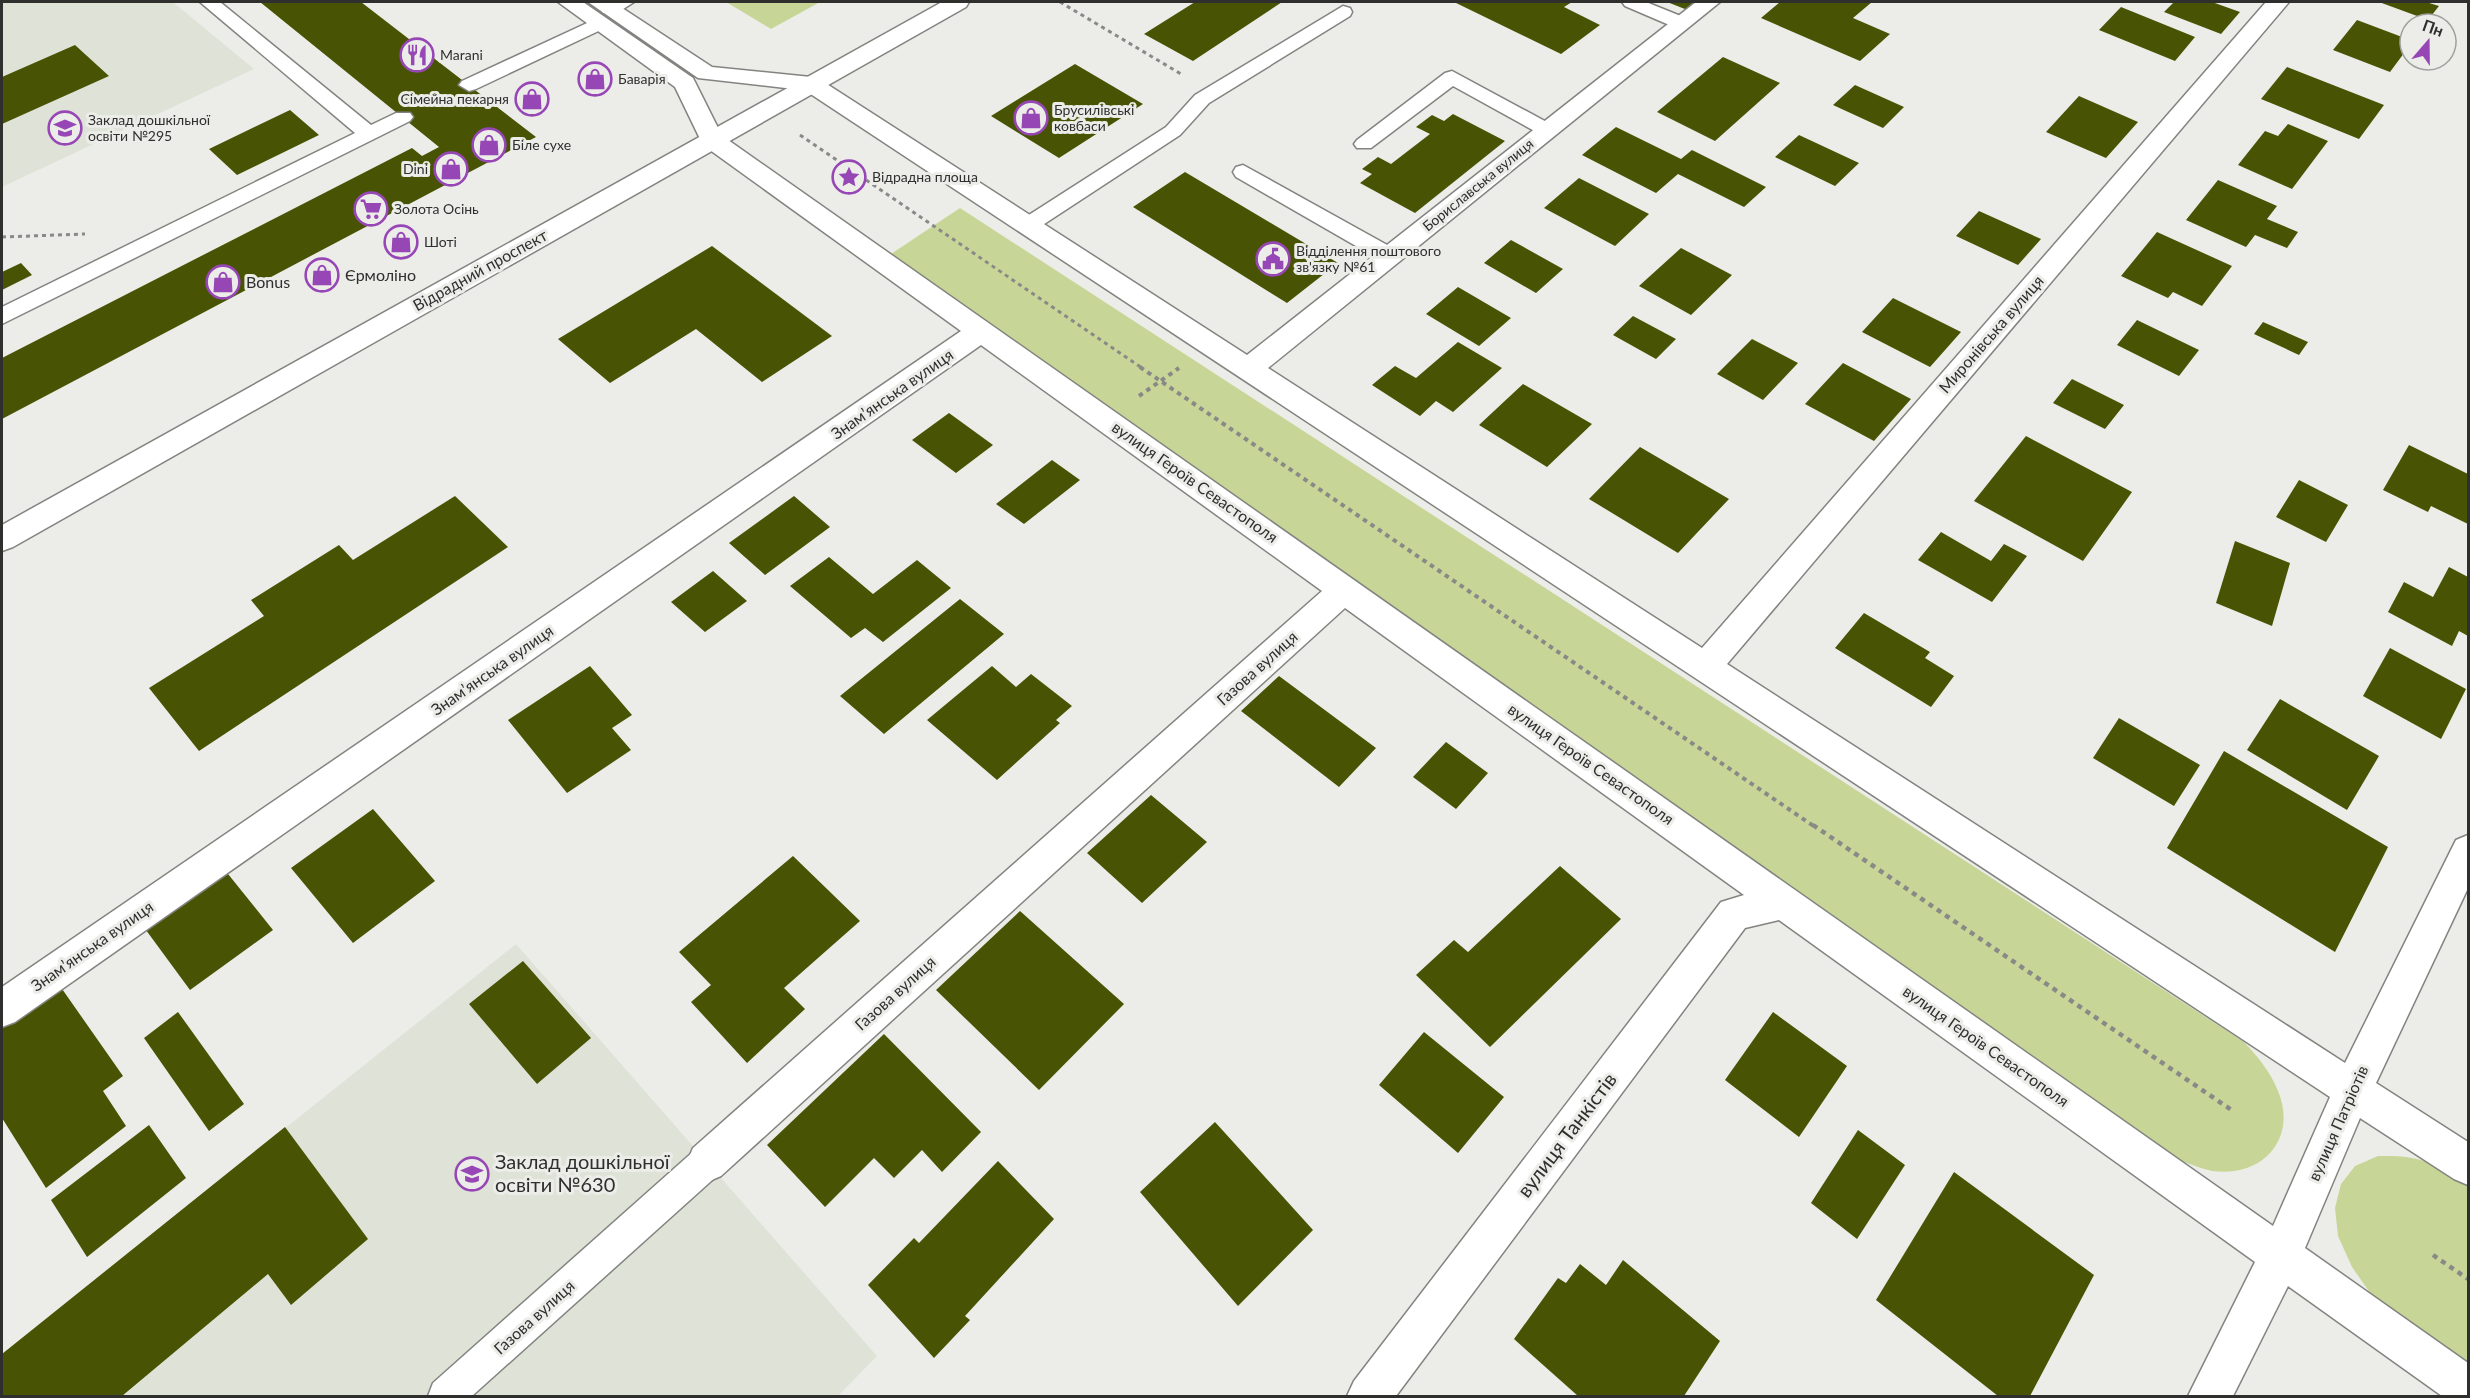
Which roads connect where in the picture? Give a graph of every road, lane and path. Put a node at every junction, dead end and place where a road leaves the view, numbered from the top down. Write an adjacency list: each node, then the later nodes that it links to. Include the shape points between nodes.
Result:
1 (209, 2): 16 (lane)
2 (569, 2): 8 (street)
3 (958, 2): 11 (street, Відрадний проспект)
4 (1060, 2): 13 (path)
5 (1631, 2): 10 (lane)
6 (1709, 2): 10 (street, Бориславська вулиця)
7 (2278, 2): 31 (street, Миронівська вулиця)
8 (609, 9): 11 (street, via 706,73); 12 (lane); 18 (street, via 685,83)
9 (1343, 12): 13 (lane)
10 (1682, 23): 15 (street, Бориславська вулиця)
11 (811, 84): 18 (street, Відрадний проспект); 21 (street)
12 (469, 85)
13 (1212, 93): 21 (lane, via 1173,130)
14 (403, 117): 16 (lane)
15 (1547, 130): 19 (lane, via 1452,77); 22 (street, Бориславська вулиця)
16 (369, 134): 23 (lane)
17 (800, 135): 27 (path)
18 (712, 140): 24 (street, вулиця Героїв Севастополя); 29 (street, Відрадний проспект)
19 (1364, 144)
20 (1243, 172): 22 (lane)
21 (1028, 225): 25 (street)
22 (1390, 256): 26 (street, Бориславська вулиця)
23 (2, 316)
24 (981, 331): 28 (street, вулиця Героїв Севастополя); 34 (street, Знамʼянська вулиця)
25 (1212, 345): 26 (street); 27 (path)
26 (1248, 369): 31 (street)
27 (1161, 380): 28 (path); 36 (path)
28 (1107, 420): 30 (street, вулиця Героїв Севастополя)
29 (2, 539)
30 (1345, 589): 33 (street, вулиця Героїв Севастополя); 37 (street, Газова вулиця)
31 (1705, 667): 35 (street)
32 (2469, 851): 35 (street, вулиця Патріотів)
33 (1784, 902): 40 (street, вулиця Героїв Севастополя); 44 (street, вулиця Танкістів, via 1734,914)
34 (2, 1008)
35 (2353, 1089): 38 (street); 40 (street, вулиця Патріотів)
36 (2233, 1111)
37 (707, 1162): 43 (lane, Газова вулиця)
38 (2469, 1165)
39 (2433, 1255): 41 (path)
40 (2281, 1256): 42 (street, вулиця Героїв Севастополя); 45 (street, вулиця Патріотів)
41 (2469, 1279)
42 (2469, 1389)
43 (446, 1396)
44 (1369, 1396)
45 (2210, 1396)

